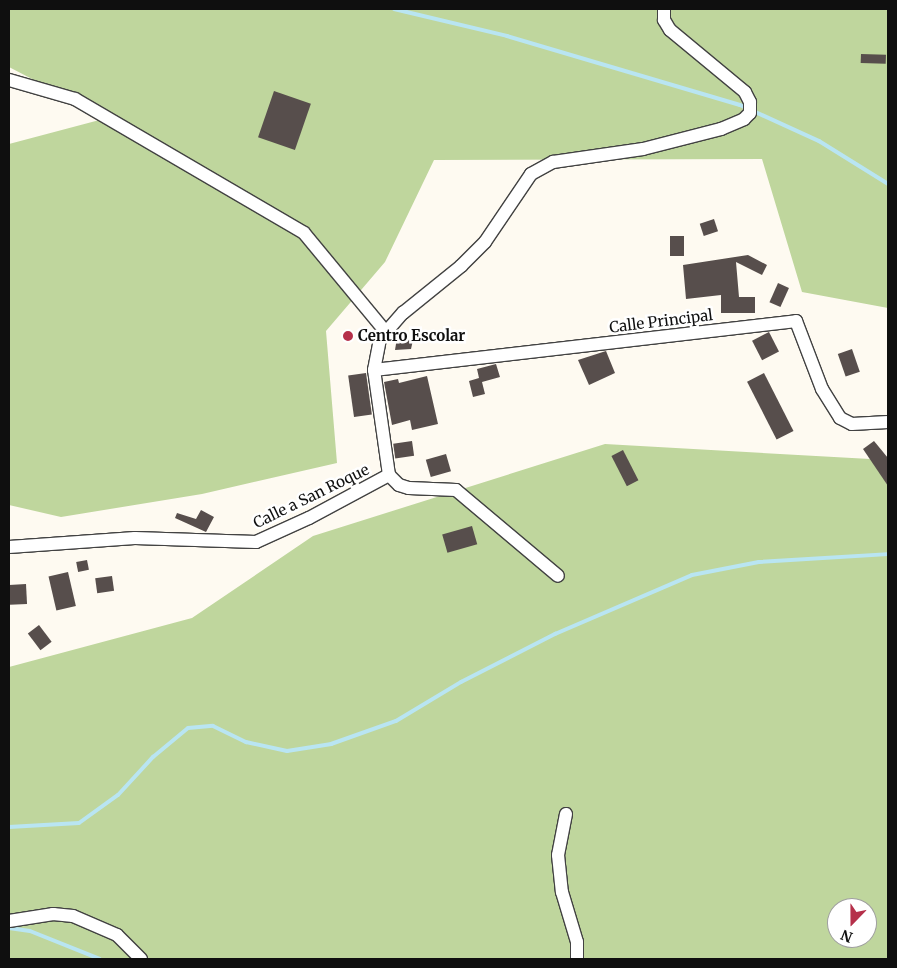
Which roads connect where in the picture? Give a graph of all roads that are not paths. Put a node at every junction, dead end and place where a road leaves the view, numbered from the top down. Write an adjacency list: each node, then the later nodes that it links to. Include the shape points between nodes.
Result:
1 (664, 9): 3 (street, via 664,20 670,30 745,92 750,102 750,113 722,129 643,149 576,157 536,169 485,242)
2 (9, 80): 3 (street, via 75,99 304,233)
3 (385, 331): 4 (street, Calle a San Roque, via 377,348)
4 (374, 370): 5 (street, Calle Principal, via 796,321 822,389 840,418 852,424); 6 (street, Calle a San Roque)
5 (888, 422)
6 (389, 475): 7 (street, Calle a San Roque, via 256,542 136,538); 8 (street, via 399,485 409,488 456,490)
7 (9, 547)
8 (558, 576)
9 (566, 814): 12 (street, via 558,855 562,892 577,942)
10 (9, 921): 11 (street, via 52,914 73,916 117,935)
11 (141, 959)
12 (577, 959)

